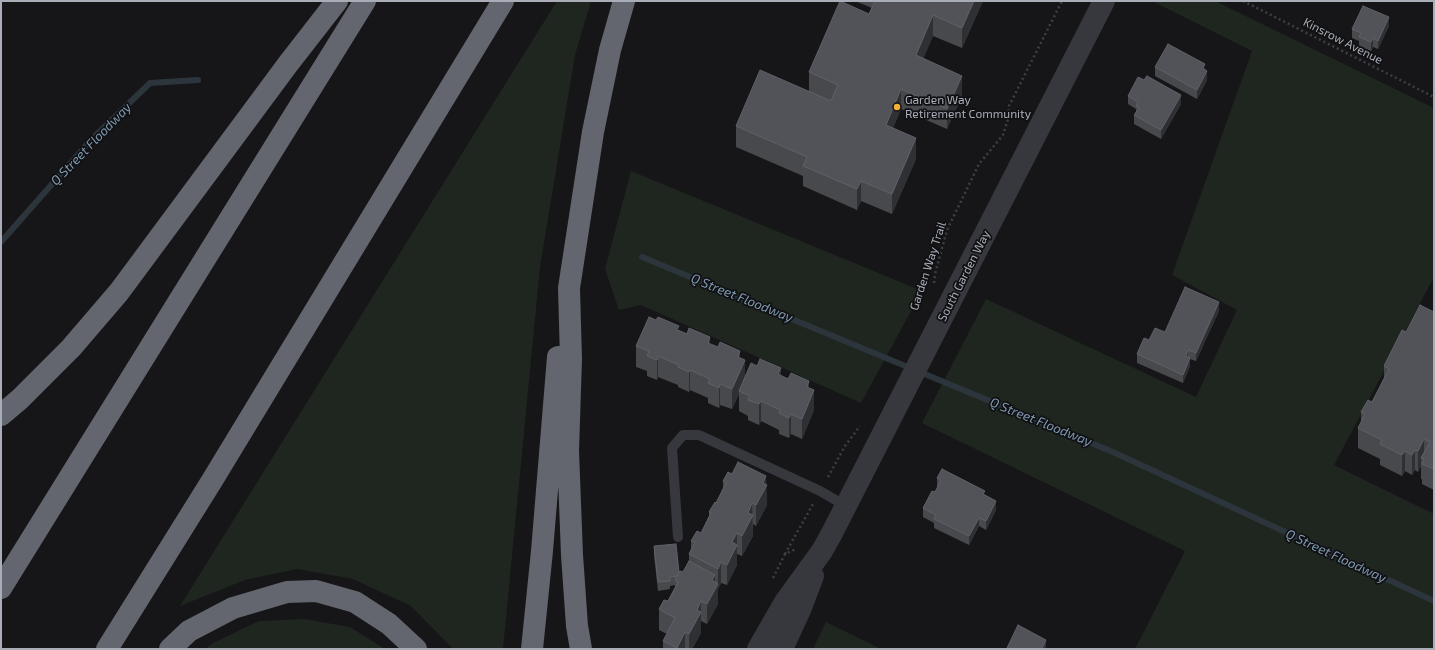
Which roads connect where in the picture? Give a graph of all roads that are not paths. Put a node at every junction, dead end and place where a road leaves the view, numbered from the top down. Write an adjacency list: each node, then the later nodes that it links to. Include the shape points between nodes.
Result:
1 (337, 1): 7 (highway, via 119,292 71,348)
2 (365, 1): 11 (highway)
3 (503, 1): 12 (highway)
4 (624, 1): 6 (highway, via 610,50 593,132)
5 (1104, 1): 8 (street, South Garden Way)
6 (569, 288): 15 (highway, via 557,362); 16 (highway, via 569,466 572,555)
7 (1, 415)
8 (846, 506): 9 (lane, via 820,491 699,436 683,435 672,448); 10 (street, South Garden Way)
9 (678, 537)
10 (822, 551): 17 (street, South Garden Way, via 785,602); 18 (street, South Garden Way)
11 (1, 588)
12 (107, 649)
13 (170, 649): 14 (highway, via 189,631 233,608 287,592 316,591 356,602 389,624)
14 (416, 649)
15 (532, 649)
16 (581, 649)
17 (758, 649)
18 (782, 649)

